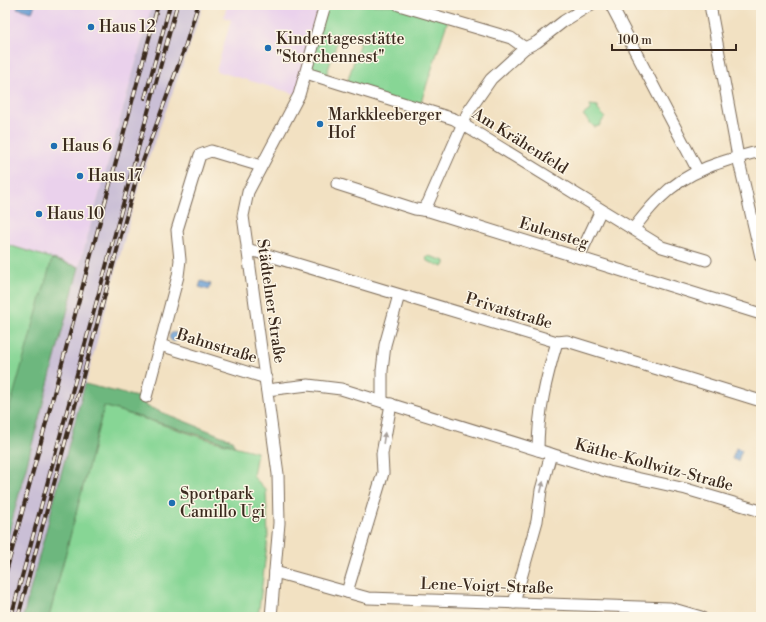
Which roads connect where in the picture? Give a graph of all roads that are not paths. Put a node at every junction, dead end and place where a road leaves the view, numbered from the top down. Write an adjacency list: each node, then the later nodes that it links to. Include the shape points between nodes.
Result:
1 (325, 5): 7 (street, Städtelner Straße)
2 (399, 5): 6 (street, via 511,38)
3 (590, 5): 6 (street)
4 (611, 5): 12 (street)
5 (710, 5): 10 (street)
6 (525, 48): 8 (street, via 491,79 474,102)
7 (306, 73): 8 (street, Am Krähenfeld); 11 (street, Städtelner Straße, via 295,104)
8 (464, 124): 14 (street); 15 (street, Am Krähenfeld)
9 (761, 151): 10 (street)
10 (738, 157): 12 (street); 18 (street)
11 (261, 166): 17 (street, Städtelner Straße, via 244,206); 24 (street, Bahnstraße, via 211,150 200,155 177,230 180,260 178,276)
12 (698, 171): 16 (street, via 676,184 660,198)
13 (337, 184): 14 (street, Eulensteg)
14 (423, 210): 19 (street, Eulensteg)
15 (601, 210): 16 (street, Am Krähenfeld); 19 (street)
16 (634, 228): 20 (street, Am Krähenfeld, via 662,247)
17 (247, 249): 21 (street, Privatstraße); 25 (street, Städtelner Straße)
18 (761, 257)
19 (579, 258): 22 (street, Eulensteg)
20 (706, 260)
21 (399, 295): 23 (street, Privatstraße); 29 (street, via 385,345 382,371)
22 (761, 314)
23 (557, 342): 28 (street, Privatstraße, via 564,341); 30 (street, via 542,398)
24 (160, 345): 25 (street, Bahnstraße); 27 (street, Bahnstraße)
25 (266, 378): 26 (street, Städtelner Straße)
26 (267, 390): 29 (street, Käthe-Kollwitz-Straße, via 308,385 323,386); 33 (street, Städtelner Straße, via 278,474 279,523)
27 (146, 397)
28 (761, 401)
29 (386, 403): 30 (street, Käthe-Kollwitz-Straße); 34 (street, one-way to 29, via 383,473)
30 (538, 450): 31 (street, Käthe-Kollwitz-Straße)
31 (551, 454): 32 (street, Käthe-Kollwitz-Straße, via 609,472 686,489); 35 (street, one-way to 31, via 537,521 541,490)
32 (761, 512)
33 (275, 572): 34 (street, Lene-Voigt-Straße); 36 (street, Städtelner Straße)
34 (347, 592): 35 (street, Lene-Voigt-Straße, via 368,598)
35 (514, 603): 37 (street, Lene-Voigt-Straße, via 670,608)
36 (271, 617)
37 (701, 617)

